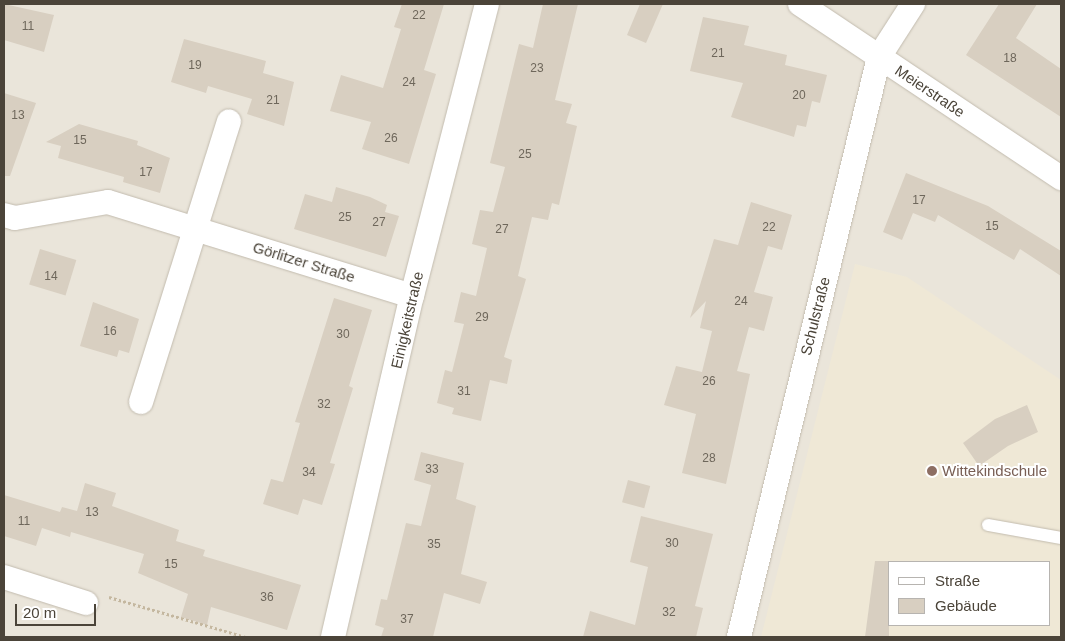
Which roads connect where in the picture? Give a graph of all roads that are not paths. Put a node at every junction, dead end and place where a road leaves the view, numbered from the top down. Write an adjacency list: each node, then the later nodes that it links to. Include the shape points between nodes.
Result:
1 (487, 4): 9 (street, Einigkeitstraße)
2 (800, 4): 4 (street, Meierstraße)
3 (914, 4): 4 (street, Schulstraße)
4 (879, 57): 6 (street, Meierstraße); 16 (street, Schulstraße)
5 (229, 121): 8 (street)
6 (1061, 178)
7 (4, 214): 8 (street, Görlitzer Straße, via 15,218 108,202)
8 (196, 229): 9 (street, Görlitzer Straße); 10 (street)
9 (412, 296): 15 (street, Einigkeitstraße)
10 (141, 402)
11 (988, 525): 12 (lane)
12 (1061, 538)
13 (4, 577): 14 (street)
14 (86, 602)
15 (333, 637)
16 (739, 637)

